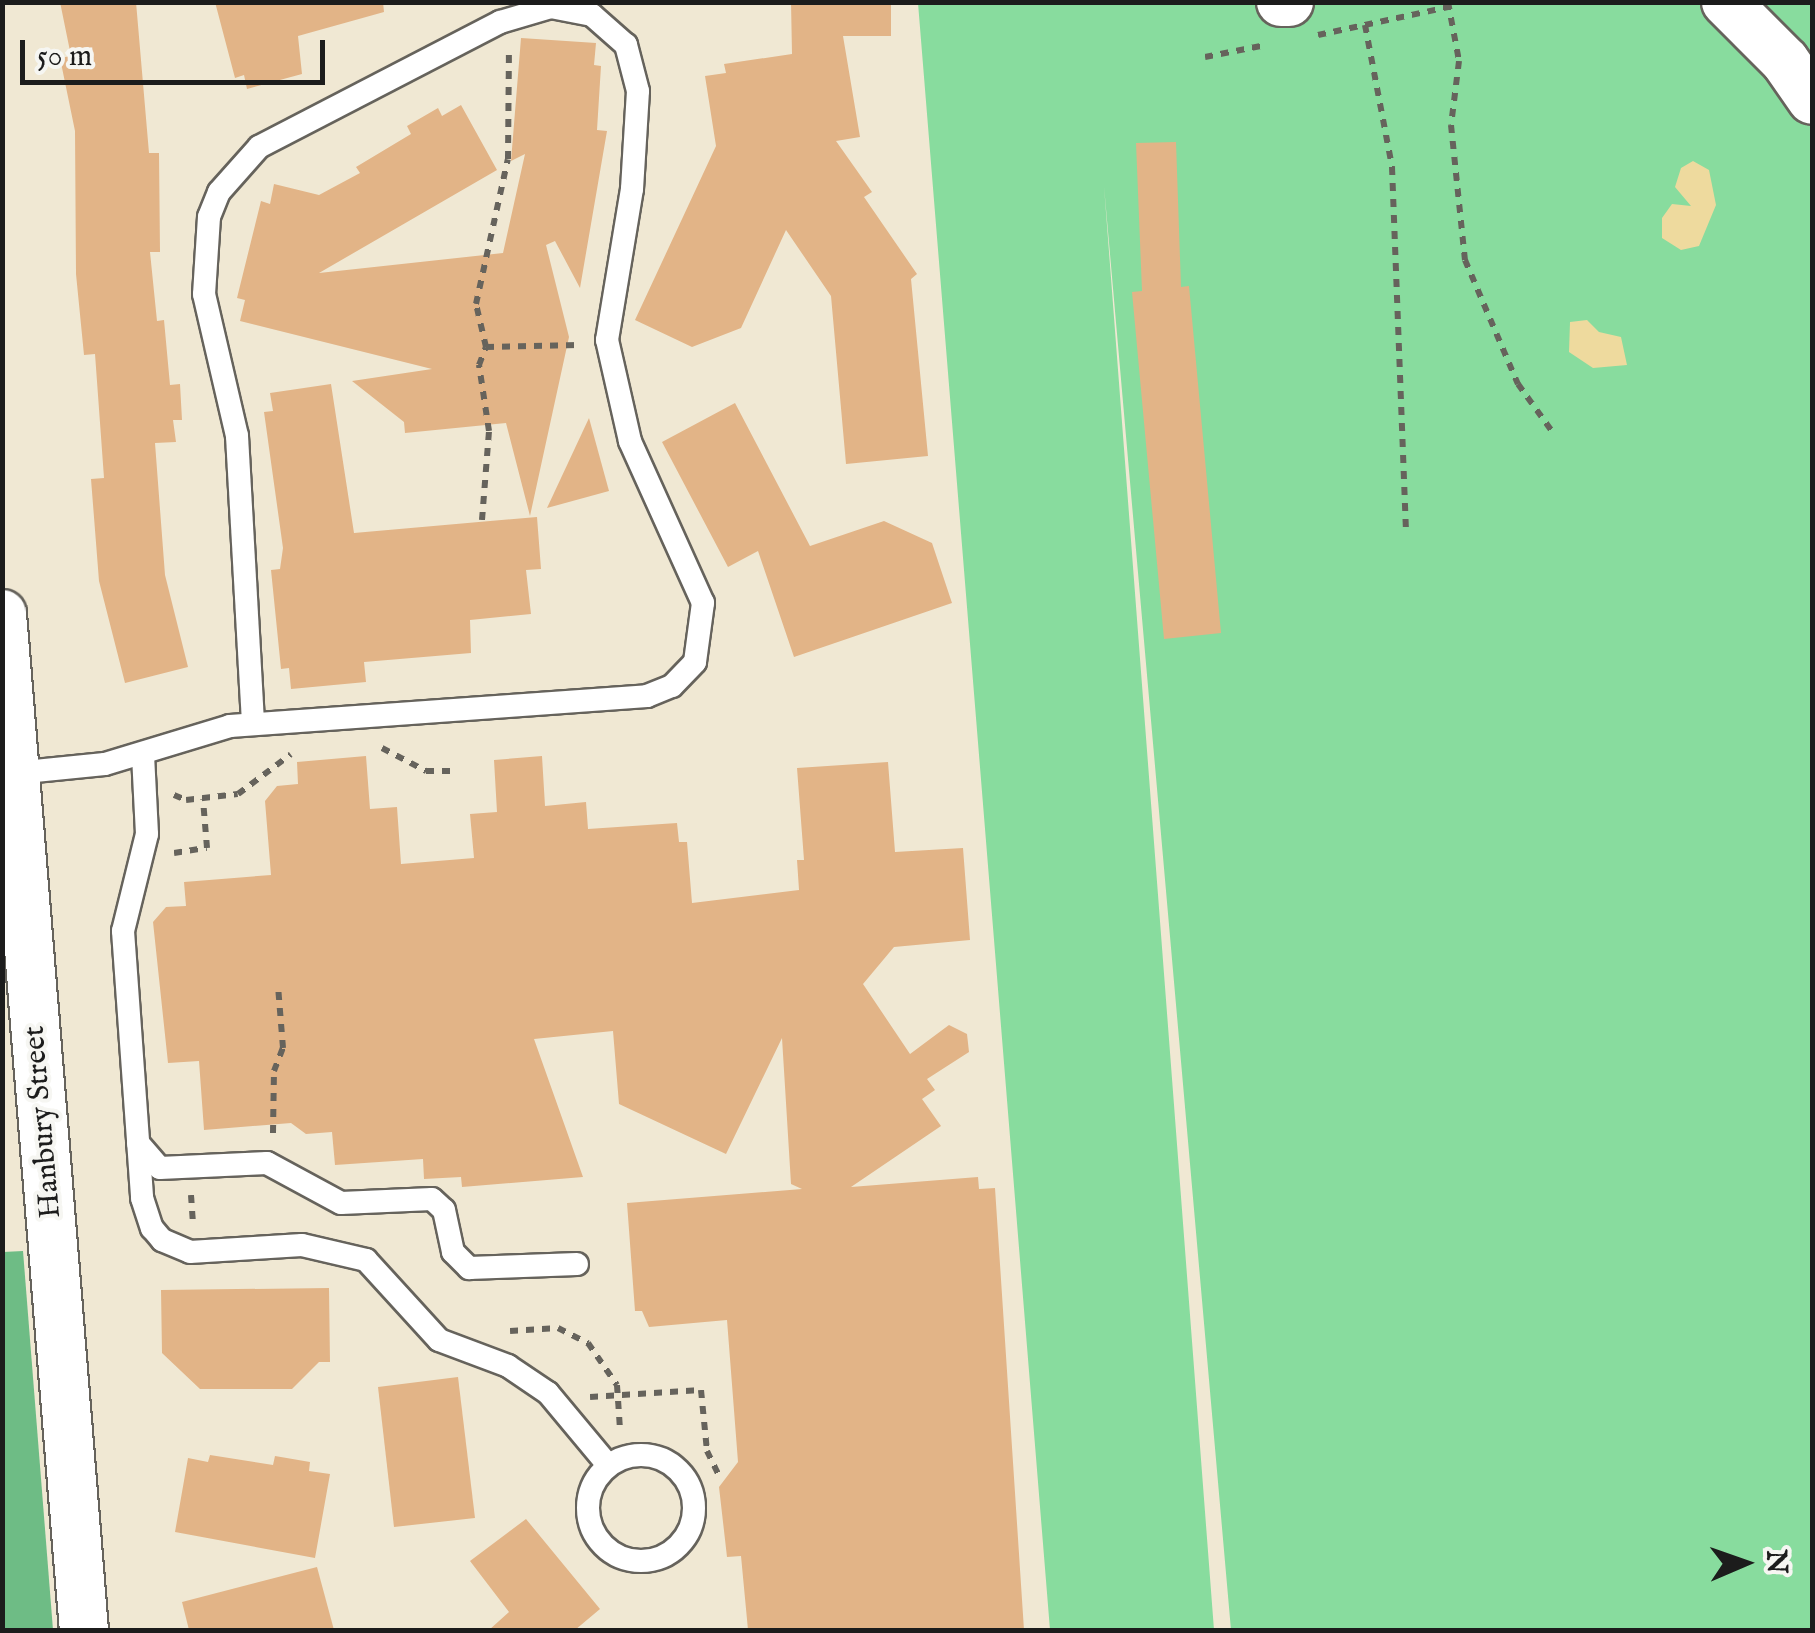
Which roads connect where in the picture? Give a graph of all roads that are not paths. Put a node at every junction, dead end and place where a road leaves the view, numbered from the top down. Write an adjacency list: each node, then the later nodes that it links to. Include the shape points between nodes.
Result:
1 (1726, 2): 2 (street, via 1785,61)
2 (1812, 100)
3 (2, 614): 6 (street, Hanbury Street)
4 (253, 723): 4 (lane, via 237,436 204,294 209,218 235,168 259,148 500,22 530,9 573,8 610,28 634,66 632,189 607,340 630,441 703,604 701,644 684,675 660,693); 5 (lane)
5 (143, 754): 6 (lane); 7 (lane, via 147,834 122,930)
6 (9, 773): 10 (street, Hanbury Street)
7 (138, 1143): 8 (lane, via 160,1168 268,1164 341,1203 432,1200 444,1210 452,1252 468,1268); 9 (lane, via 145,1215 162,1240 190,1252 322,1246 366,1260 439,1340 508,1366 548,1393)
8 (577, 1264)
9 (608, 1465): 9 (lane, via 639,1454 671,1463 683,1475 694,1506 674,1550 642,1562 610,1552 599,1540 588,1510 596,1477)
10 (84, 1630)

